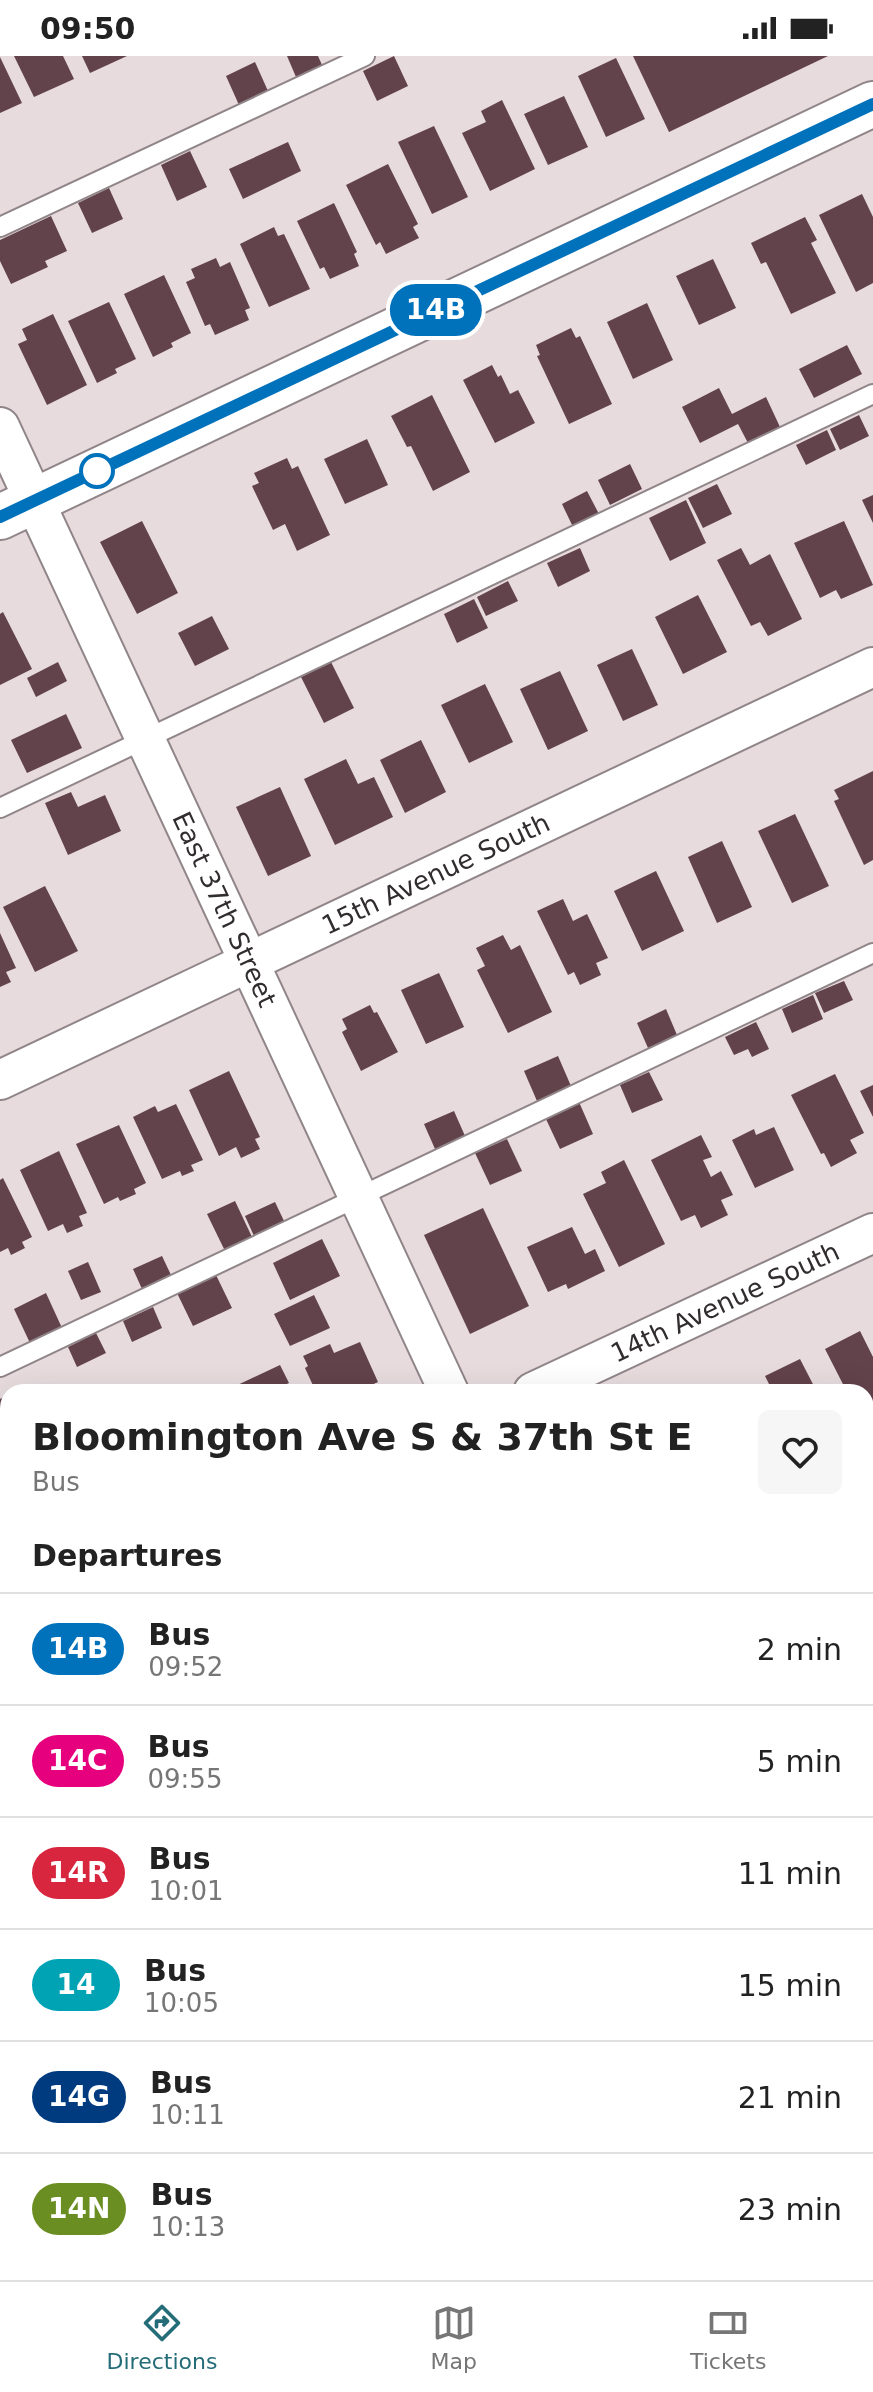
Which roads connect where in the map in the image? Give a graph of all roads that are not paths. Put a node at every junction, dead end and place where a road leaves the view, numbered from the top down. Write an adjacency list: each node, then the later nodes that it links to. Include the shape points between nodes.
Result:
1 (365, 56): 3 (lane)
2 (873, 104): 6 (street)
3 (0, 227)
4 (873, 394): 8 (lane)
5 (0, 427): 6 (street, East 37th Street)
6 (17, 509): 8 (street, East 37th Street)
7 (873, 667): 11 (street, 15th Avenue South)
8 (146, 739): 9 (lane); 11 (street, East 37th Street)
9 (0, 808)
10 (873, 953): 13 (lane)
11 (249, 962): 12 (street, 15th Avenue South); 13 (street, East 37th Street)
12 (0, 1080)
13 (360, 1196): 15 (lane); 16 (street, East 37th Street)
14 (873, 1233): 17 (street, 14th Avenue South)
15 (0, 1367)
16 (445, 1384)
17 (550, 1384)

